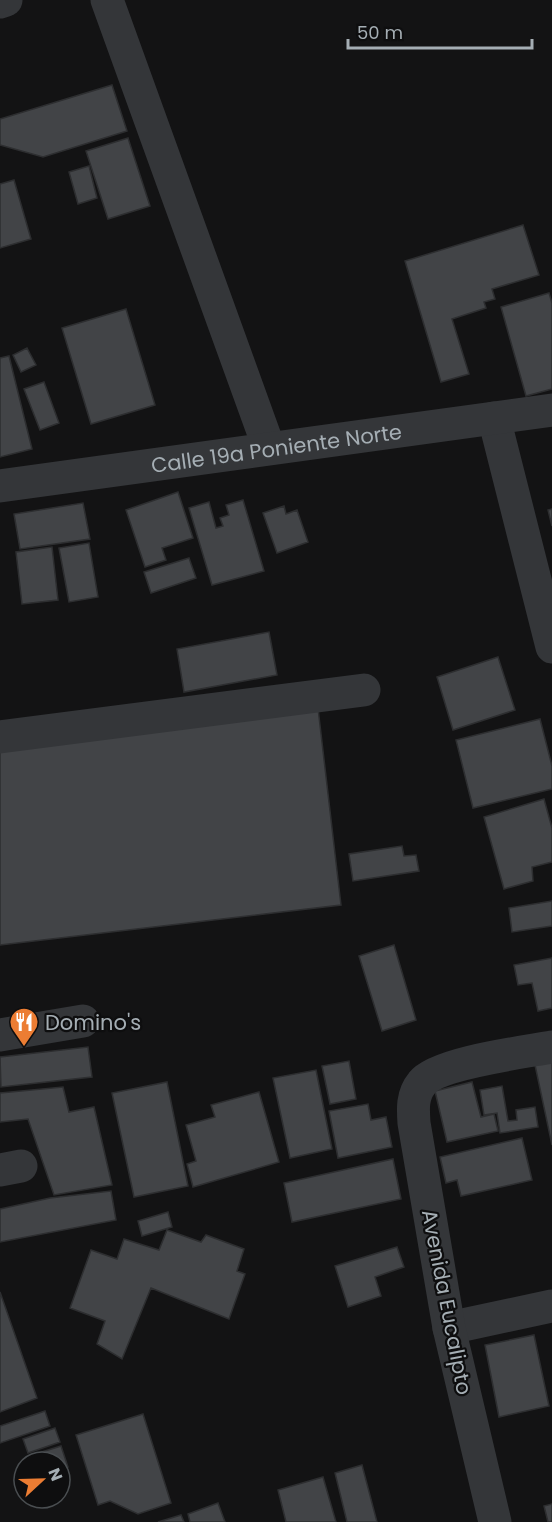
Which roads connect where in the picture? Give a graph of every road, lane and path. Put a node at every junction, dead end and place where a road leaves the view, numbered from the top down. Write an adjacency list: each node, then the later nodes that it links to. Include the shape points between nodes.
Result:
1 (6, 0): 3 (street)
2 (107, 0): 6 (street)
3 (0, 2)
4 (552, 410): 5 (street, Calle 19a Poniente Norte)
5 (494, 418): 6 (street, Calle 19a Poniente Norte); 8 (street)
6 (269, 448): 7 (street, Calle 19a Poniente Norte)
7 (0, 486)
8 (552, 647)
9 (364, 690): 10 (street)
10 (0, 737)
11 (83, 1021): 12 (street)
12 (0, 1035)
13 (552, 1047): 15 (street, Avenida Eucalipto, via 441,1071 422,1082 413,1102)
14 (552, 1306): 15 (street)
15 (449, 1328): 16 (street, Avenida Eucalipto)
16 (495, 1522)

